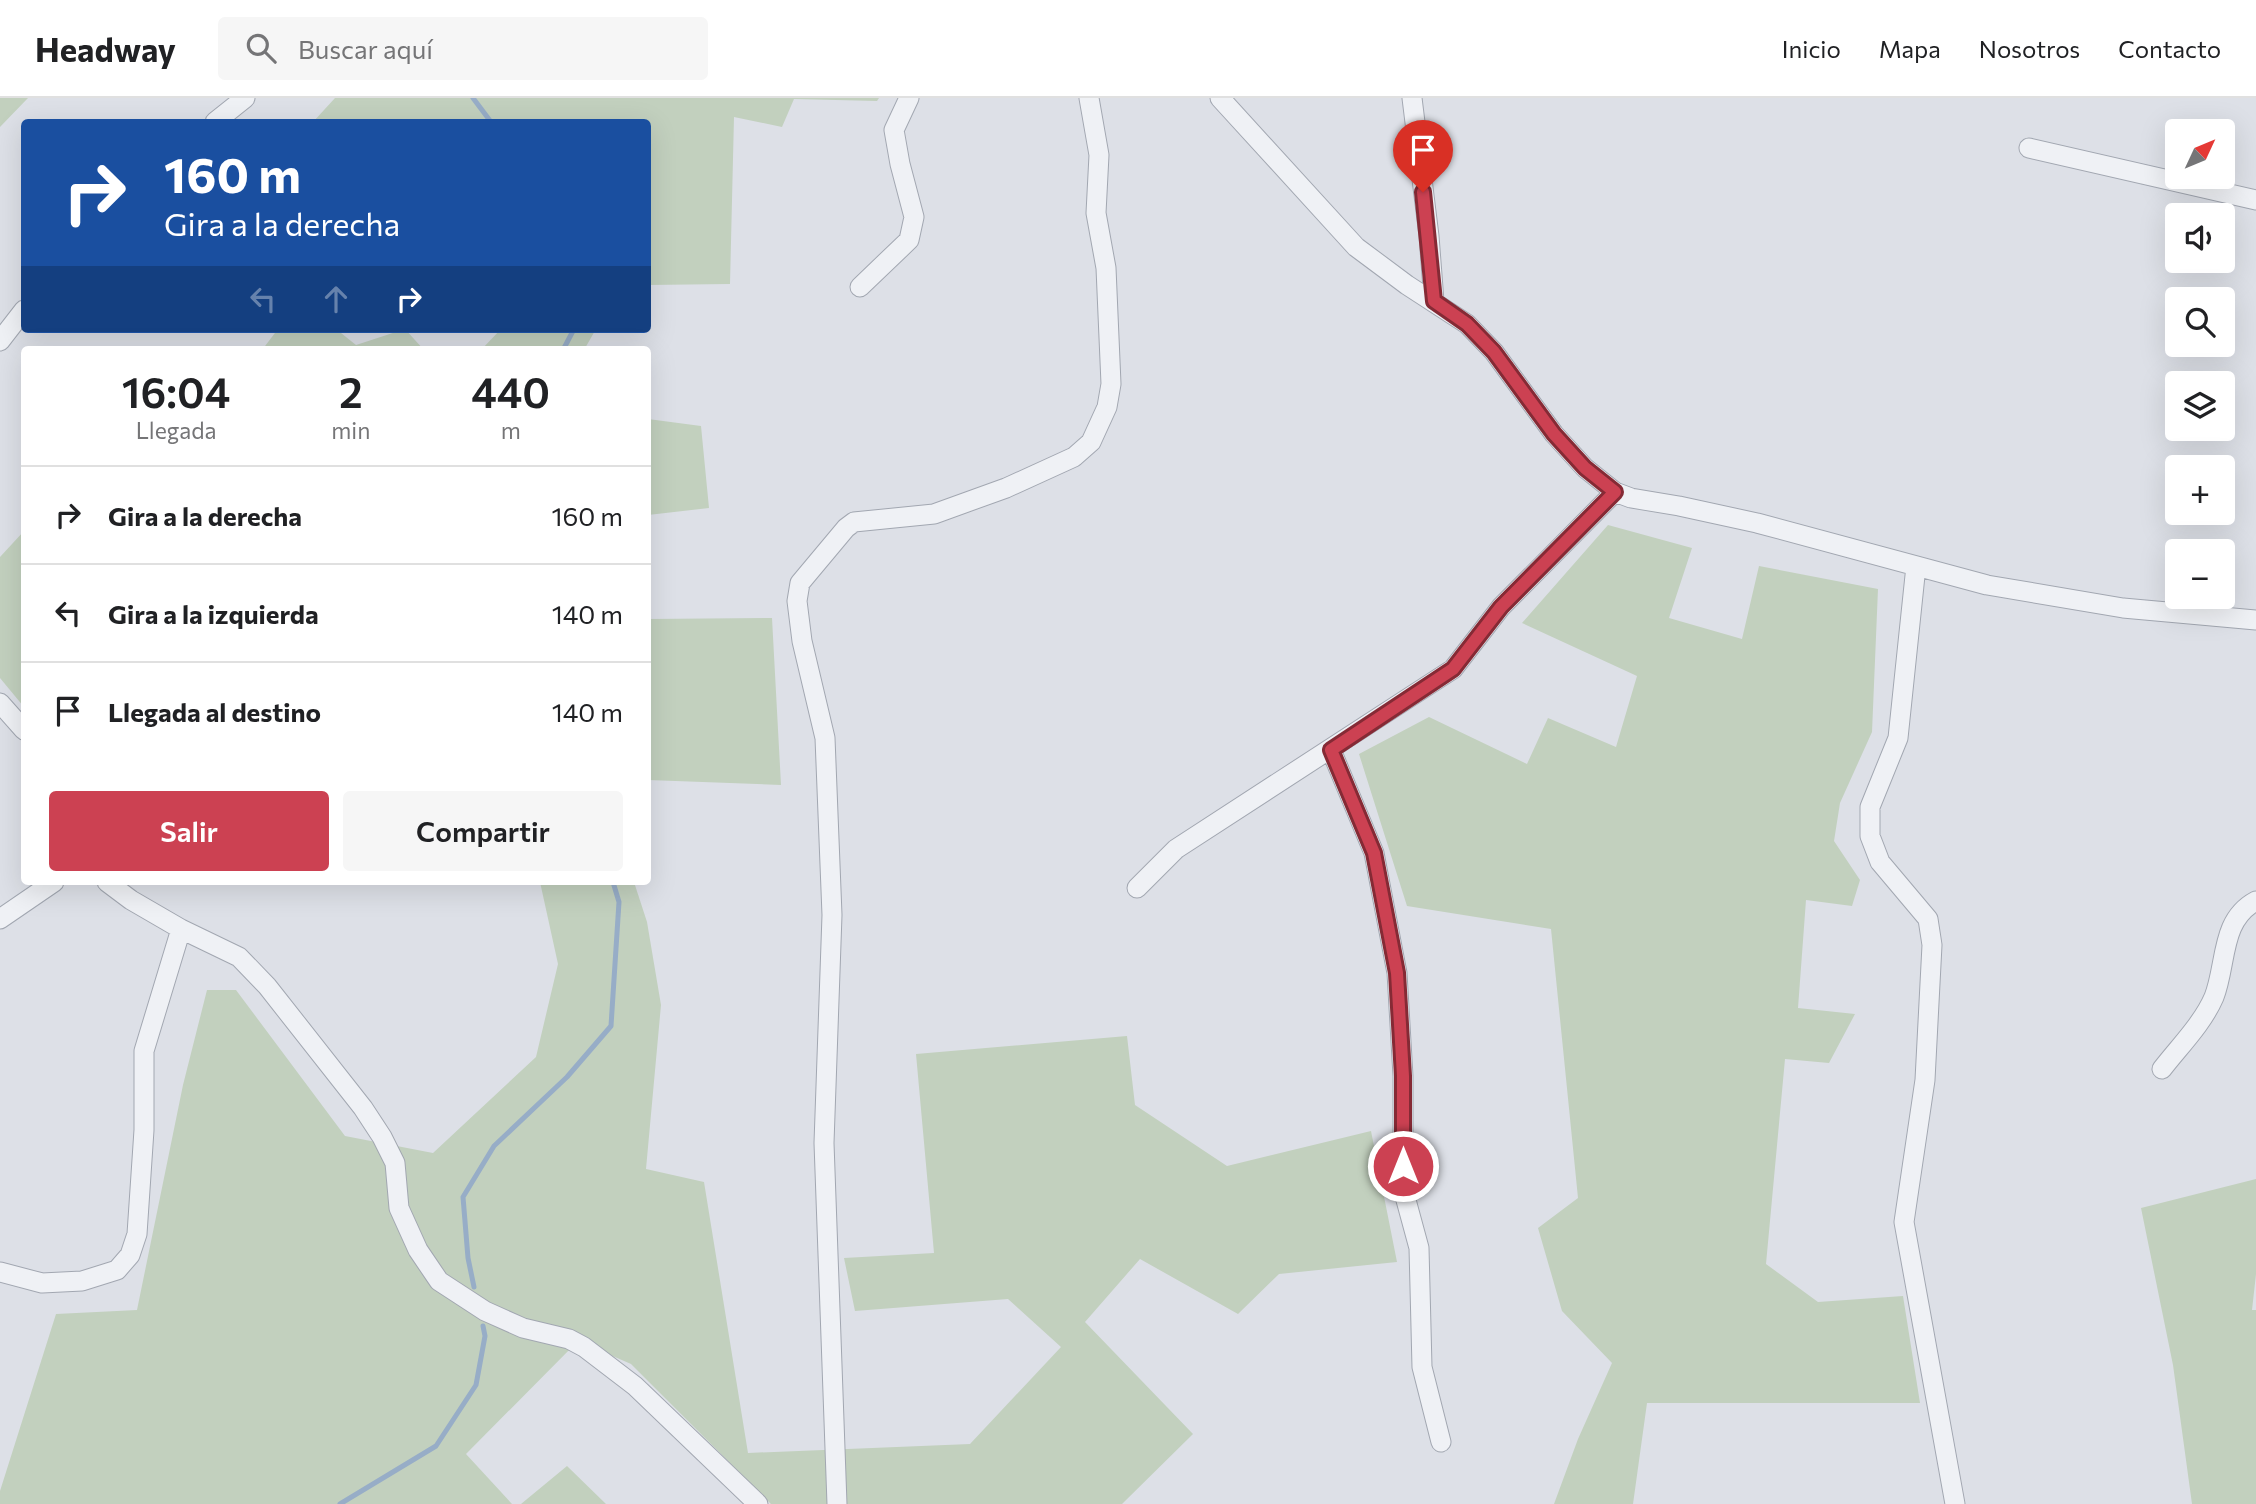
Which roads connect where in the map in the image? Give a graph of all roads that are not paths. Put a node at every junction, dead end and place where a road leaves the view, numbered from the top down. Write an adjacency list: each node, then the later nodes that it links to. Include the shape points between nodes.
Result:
1 (245, 98): 6 (street)
2 (909, 98): 9 (street, via 894,130 914,217 909,240)
3 (1089, 98): 29 (street, via 1099,155 1096,213 1106,268 1111,384 1107,407 1091,442 1051,468 934,514 854,522 800,583 797,601 802,641 825,738 832,915 824,1143)
4 (1220, 98): 10 (street, via 1356,247)
5 (1412, 98): 10 (street)
6 (219, 119)
7 (2029, 148): 8 (street)
8 (2256, 200)
9 (860, 287)
10 (1434, 301): 13 (street, via 1467,324 1494,352 1554,434)
11 (21, 314): 12 (street)
12 (0, 341)
13 (1615, 492): 14 (street); 18 (street, via 1501,607 1453,669)
14 (1916, 565): 15 (street, via 1987,584 2123,608); 30 (street, via 1898,738 1870,807 1870,836 1880,862 1928,919 1932,945 1926,1080 1904,1223)
15 (2256, 620)
16 (0, 704): 17 (street)
17 (21, 727)
18 (1331, 750): 21 (street, via 1176,849); 27 (street, via 1374,853 1397,973 1403,1189 1419,1248 1422,1367)
19 (50, 885): 23 (street)
20 (111, 885): 24 (street)
21 (1137, 888)
22 (2256, 901): 25 (street, via 2242,909 2231,926 2214,998)
23 (0, 919)
24 (181, 929): 26 (street, via 144,1051 137,1234 130,1255 117,1270 82,1281 42,1283); 28 (street, via 239,957 363,1108 395,1163 399,1208 418,1250 439,1281 485,1311 584,1346 635,1386)
25 (2162, 1069)
26 (0, 1272)
27 (1441, 1442)
28 (758, 1504)
29 (837, 1504)
30 (1955, 1504)

